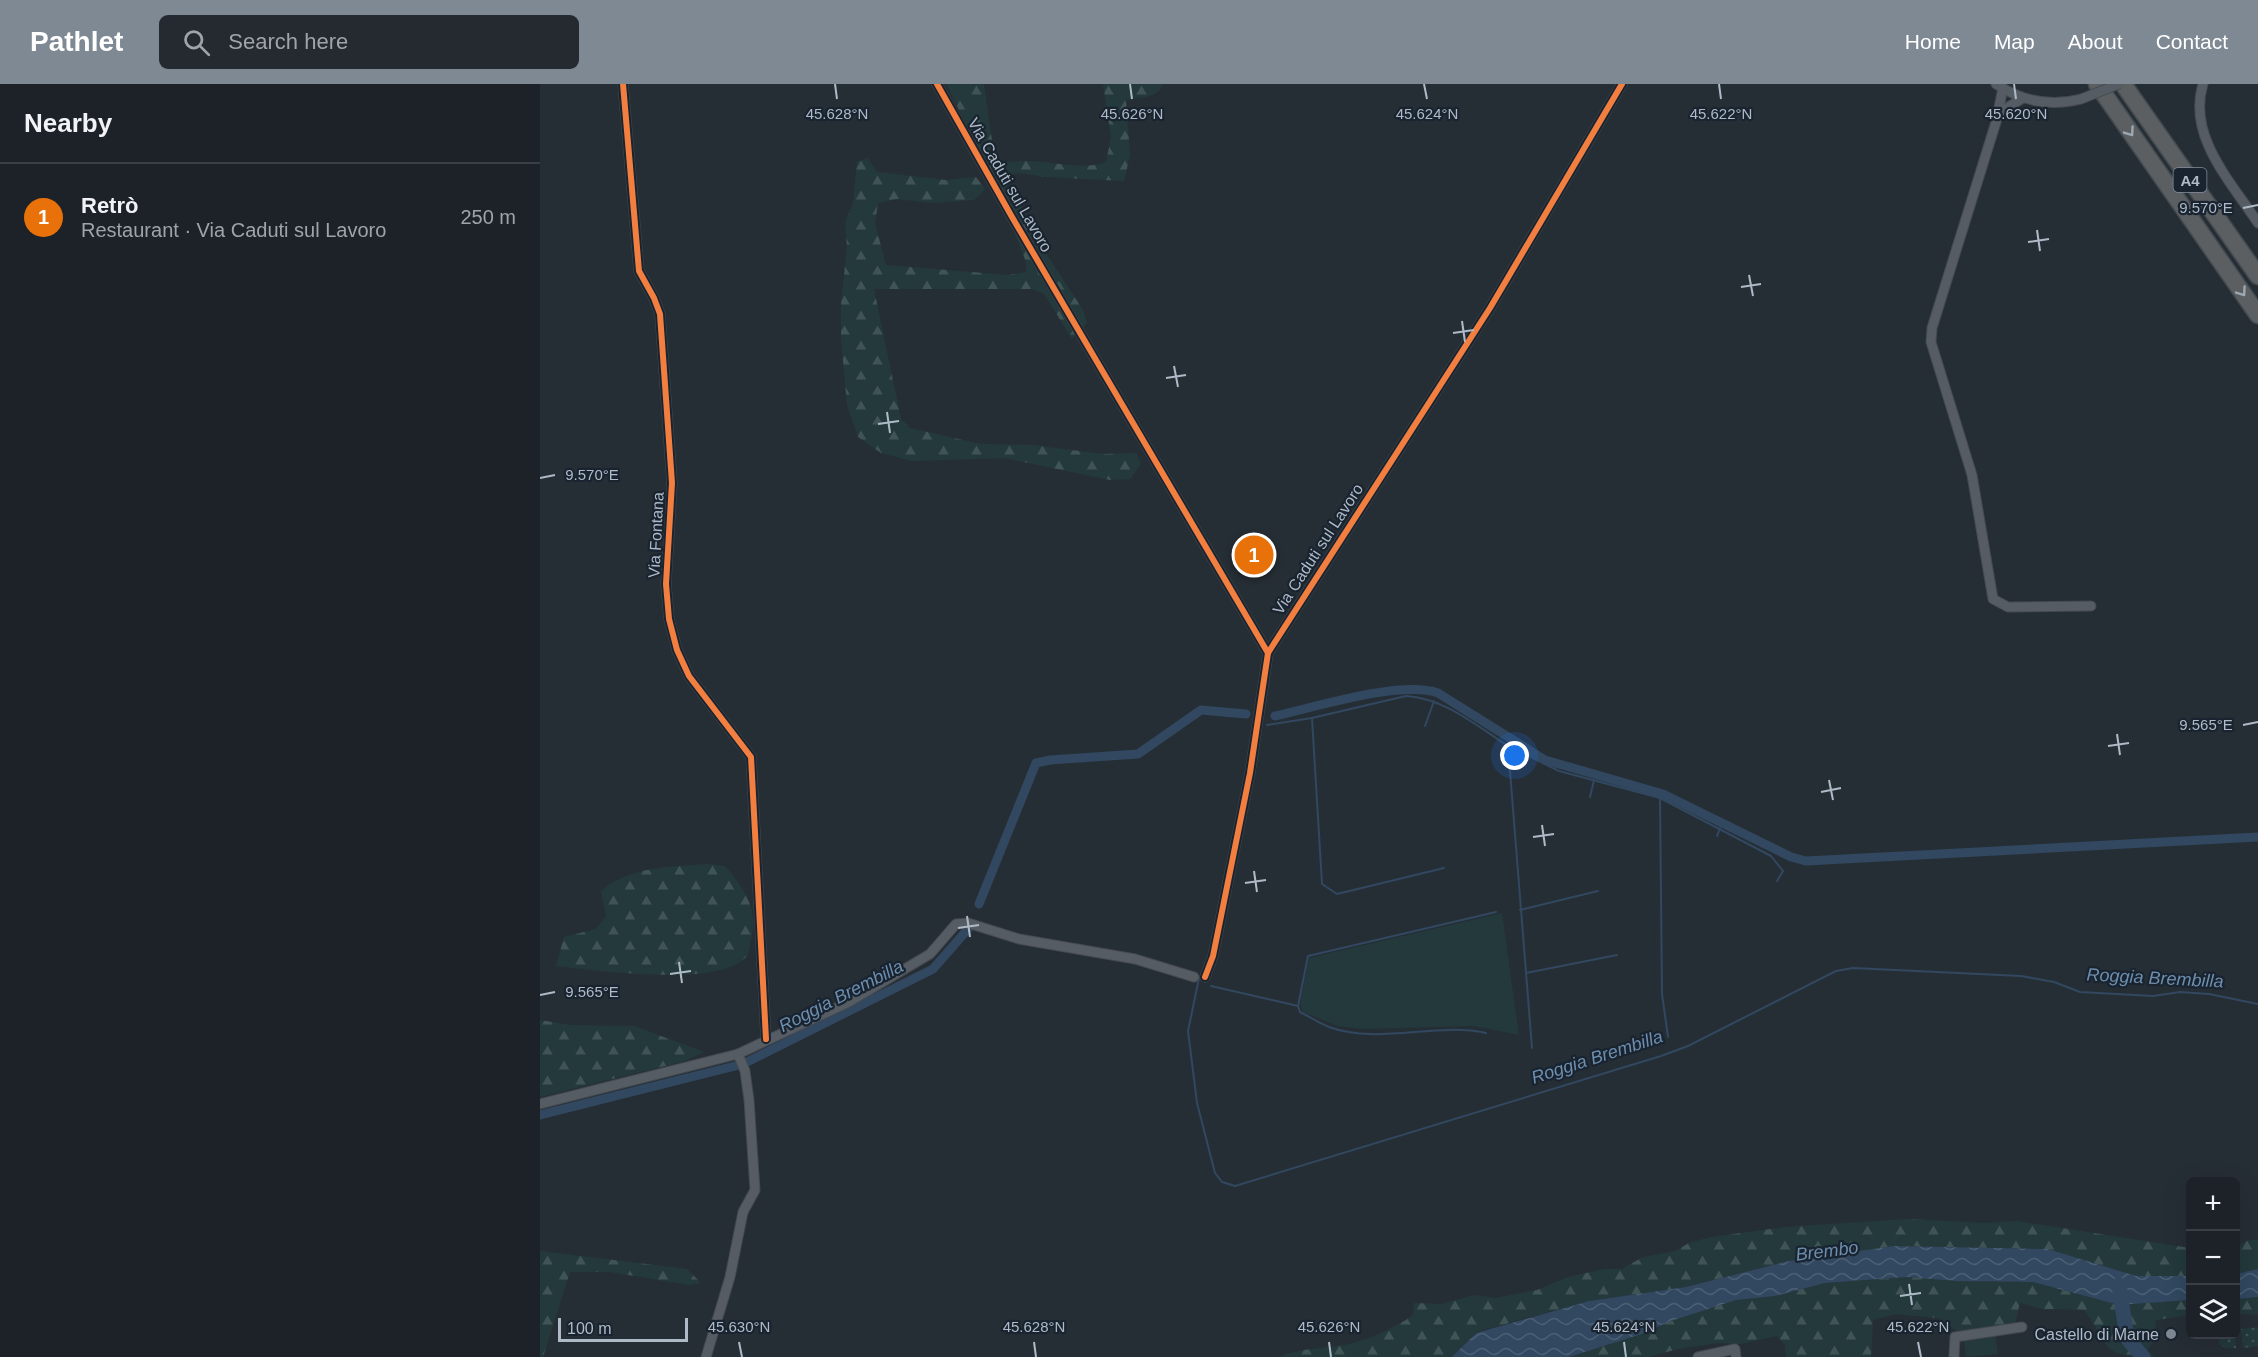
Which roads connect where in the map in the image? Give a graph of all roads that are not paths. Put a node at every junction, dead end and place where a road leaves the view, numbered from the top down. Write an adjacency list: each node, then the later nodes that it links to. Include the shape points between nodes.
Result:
1 (623, 84): 17 (street, Via Fontana, via 639,271 660,314 672,483 666,584 669,619 688,676 751,757)
2 (937, 84): 14 (street, Via Caduti sul Lavoro)
3 (1622, 84): 14 (street, Via Caduti sul Lavoro, via 1490,308)
4 (2097, 84): 12 (highway, A4, one-way to 12)
5 (2121, 84): 8 (street, bridge, via 2064,104); 11 (highway, A4)
6 (2203, 84): 10 (street, via 2198,109 2202,133)
7 (1999, 86): 8 (street); 9 (street)
8 (2023, 98): 9 (street, via 2005,109)
9 (1996, 122): 13 (street, via 1932,328 1931,342 1972,475 1994,599 2008,607)
10 (2258, 223)
11 (2258, 276)
12 (2258, 315)
13 (2091, 606)
14 (1268, 653): 16 (street, via 1250,773 1213,956)
15 (1194, 977): 17 (street, via 1135,959 1019,939 968,923 956,924 930,954 849,1002)
16 (1205, 977)
17 (766, 1039): 18 (street)
18 (738, 1055): 19 (street); 22 (street, via 745,1071 755,1190 742,1212 730,1277)
19 (540, 1104)
20 (2022, 1327): 24 (street, via 1955,1337)
21 (1736, 1353): 23 (street)
22 (706, 1357)
23 (1698, 1357)
24 (1954, 1357)

